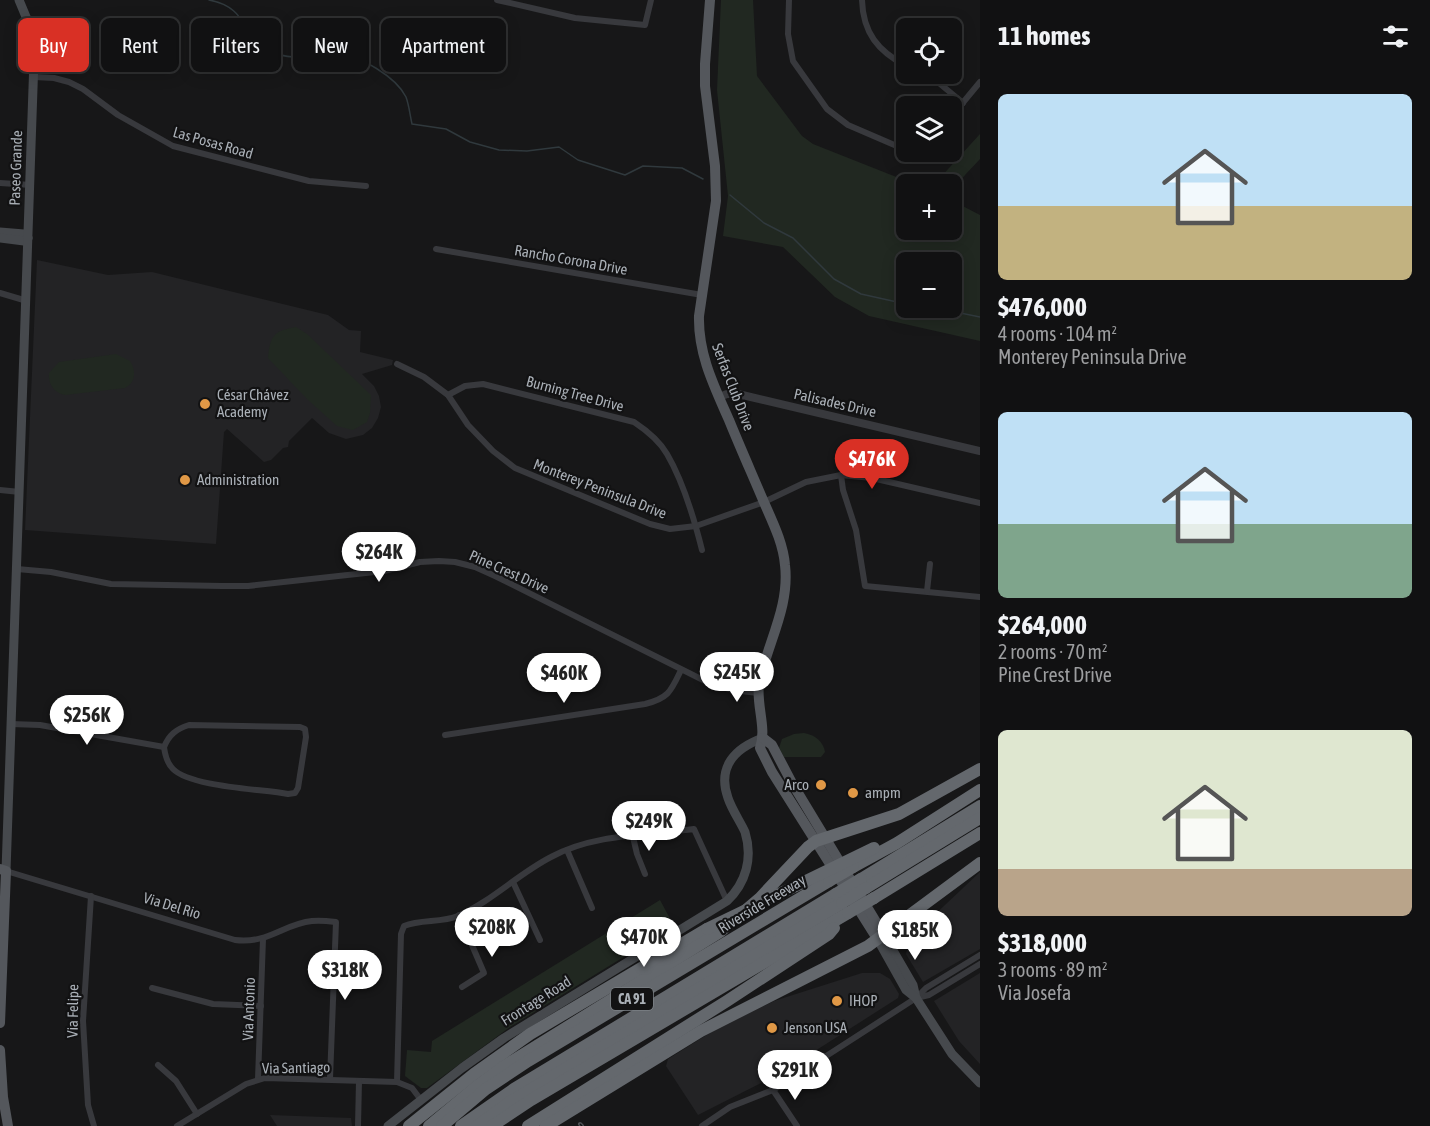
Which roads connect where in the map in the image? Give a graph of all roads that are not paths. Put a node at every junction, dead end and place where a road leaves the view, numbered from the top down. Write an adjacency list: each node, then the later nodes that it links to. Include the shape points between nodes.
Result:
1 (19, 0): 8 (main road, Paseo Grande, via 33,43)
2 (497, 0): 3 (street, via 575,18 645,25)
3 (651, 0)
4 (710, 0): 21 (main road, Serfas Club Drive, via 705,86 716,201)
5 (789, 0): 12 (street, via 788,33 793,61 827,109 848,125)
6 (862, 0): 7 (street, via 867,30 884,52)
7 (896, 60)
8 (34, 77): 14 (main road, Paseo Grande); 15 (street, Las Posas Road, via 69,82 144,130 184,149 309,181)
9 (980, 81): 11 (street)
10 (940, 84): 11 (street)
11 (963, 103)
12 (896, 146)
13 (0, 183): 14 (street)
14 (31, 185): 18 (main road, Paseo Grande)
15 (366, 186)
16 (0, 232): 18 (main road, via 24,234)
17 (0, 238): 18 (main road)
18 (28, 238): 22 (main road, Paseo Grande)
19 (436, 249): 21 (street, Rancho Corona Drive)
20 (0, 293): 22 (street)
21 (702, 295): 25 (main road, Serfas Club Drive, via 702,350)
22 (27, 301): 29 (main road, Paseo Grande)
23 (397, 364): 24 (street)
24 (448, 395): 32 (street, Monterey Peninsula Drive, via 468,425 515,468 650,524 670,529); 32 (street, Burning Tree Drive, via 465,386 483,384 634,422 667,452)
25 (719, 397): 26 (street, Palisades Drive, via 738,394); 30 (main road, Serfas Club Drive)
26 (980, 451)
27 (841, 475): 30 (street, Monterey Peninsula Drive, via 806,482); 31 (street, Monterey Peninsula Drive, via 872,478); 36 (street, via 856,530 865,586)
28 (0, 490): 29 (street)
29 (21, 492): 35 (main road, Paseo Grande)
30 (764, 502): 32 (street, Monterey Peninsula Drive); 39 (main road, Serfas Club Drive, via 782,548 786,582 783,608)
31 (980, 503)
32 (696, 526): 33 (street, Burning Tree Drive)
33 (702, 550)
34 (930, 564): 36 (street)
35 (17, 569): 38 (street, Pine Crest Drive, via 111,584 239,586 384,571 420,562 455,562 495,576); 40 (main road, Paseo Grande)
36 (927, 591): 37 (street)
37 (980, 597)
38 (681, 670): 39 (street, Pine Crest Drive, via 719,687); 41 (street, via 670,693 662,700)
39 (758, 693): 42 (main road, Serfas Club Drive)
40 (11, 724): 43 (street, via 40,725); 54 (main road, Paseo Grande)
41 (445, 735)
42 (763, 738): 50 (main road, via 772,745); 59 (main road, Frontage Road, via 740,749 727,771 725,786 744,832 748,863 740,887)
43 (164, 747): 43 (street, via 174,732 189,725 300,727 305,729 306,737 298,788 288,794 182,775 169,765)
44 (980, 769): 50 (highway, via 899,814)
45 (980, 790): 51 (highway, Riverside Freeway / CA 91)
46 (980, 806): 57 (highway)
47 (980, 819): 57 (highway)
48 (980, 833): 57 (highway, CA 91)
49 (633, 837): 52 (street); 55 (street); 59 (street, via 694,829)
50 (821, 840): 63 (main road); 89 (highway, via 808,847 754,904 720,932 503,1067)
51 (897, 843): 88 (highway, bridge, via 874,848 706,929 530,1034); 90 (highway, Riverside Freeway / CA 91, bridge, via 528,1061)
52 (567, 850): 56 (street); 61 (street)
53 (980, 863): 63 (highway)
54 (3, 870): 58 (street, Via Del Rio); 72 (main road, Paseo Grande)
55 (645, 874)
56 (513, 882): 62 (street); 65 (street)
57 (867, 888): 60 (highway, bridge); 60 (highway, CA 91, bridge)
58 (91, 896): 64 (street, Via Del Rio, via 235,940); 84 (street, Via Felipe, via 83,1021 88,1105)
59 (727, 901): 81 (main road, Frontage Road, via 504,1038)
60 (843, 906): 91 (highway, via 513,1089); 92 (highway, via 550,1077); 93 (highway, CA 91); 94 (highway, via 829,934)
61 (592, 908)
62 (459, 915): 68 (street, via 484,973); 78 (street, via 410,924 404,926 401,934)
63 (881, 938): 70 (main road, via 906,990); 95 (highway, via 701,1031)
64 (264, 939): 71 (street, Via Antonio); 76 (street, Via Del Rio, via 312,921 336,922)
65 (540, 940)
66 (980, 955): 70 (street)
67 (980, 964): 70 (street, via 929,995)
68 (462, 987)
69 (152, 988): 71 (street, via 213,1004)
70 (916, 998): 79 (main road, via 951,1054); 80 (street)
71 (261, 1006): 75 (street, Via Antonio)
72 (0, 1023)
73 (0, 1050): 83 (main road)
74 (158, 1065): 82 (street, via 176,1081)
75 (258, 1079): 76 (street, Via Santiago); 82 (street, Via Santiago)
76 (330, 1079): 77 (street, Via Santiago)
77 (359, 1081): 78 (street, Via Santiago); 86 (street)
78 (397, 1082): 81 (street, via 412,1088)
79 (980, 1083)
80 (773, 1090): 96 (street, via 741,1102); 97 (street)
81 (421, 1100): 87 (main road, Frontage Road)
82 (197, 1114): 85 (street, Via Santiago)
83 (8, 1126)
84 (94, 1126)
85 (177, 1126)
86 (358, 1126)
87 (388, 1126)
88 (409, 1126)
89 (429, 1126)
90 (442, 1126)
91 (461, 1126)
92 (477, 1126)
93 (492, 1126)
94 (528, 1126)
95 (546, 1126)
96 (702, 1126)
97 (797, 1126)

